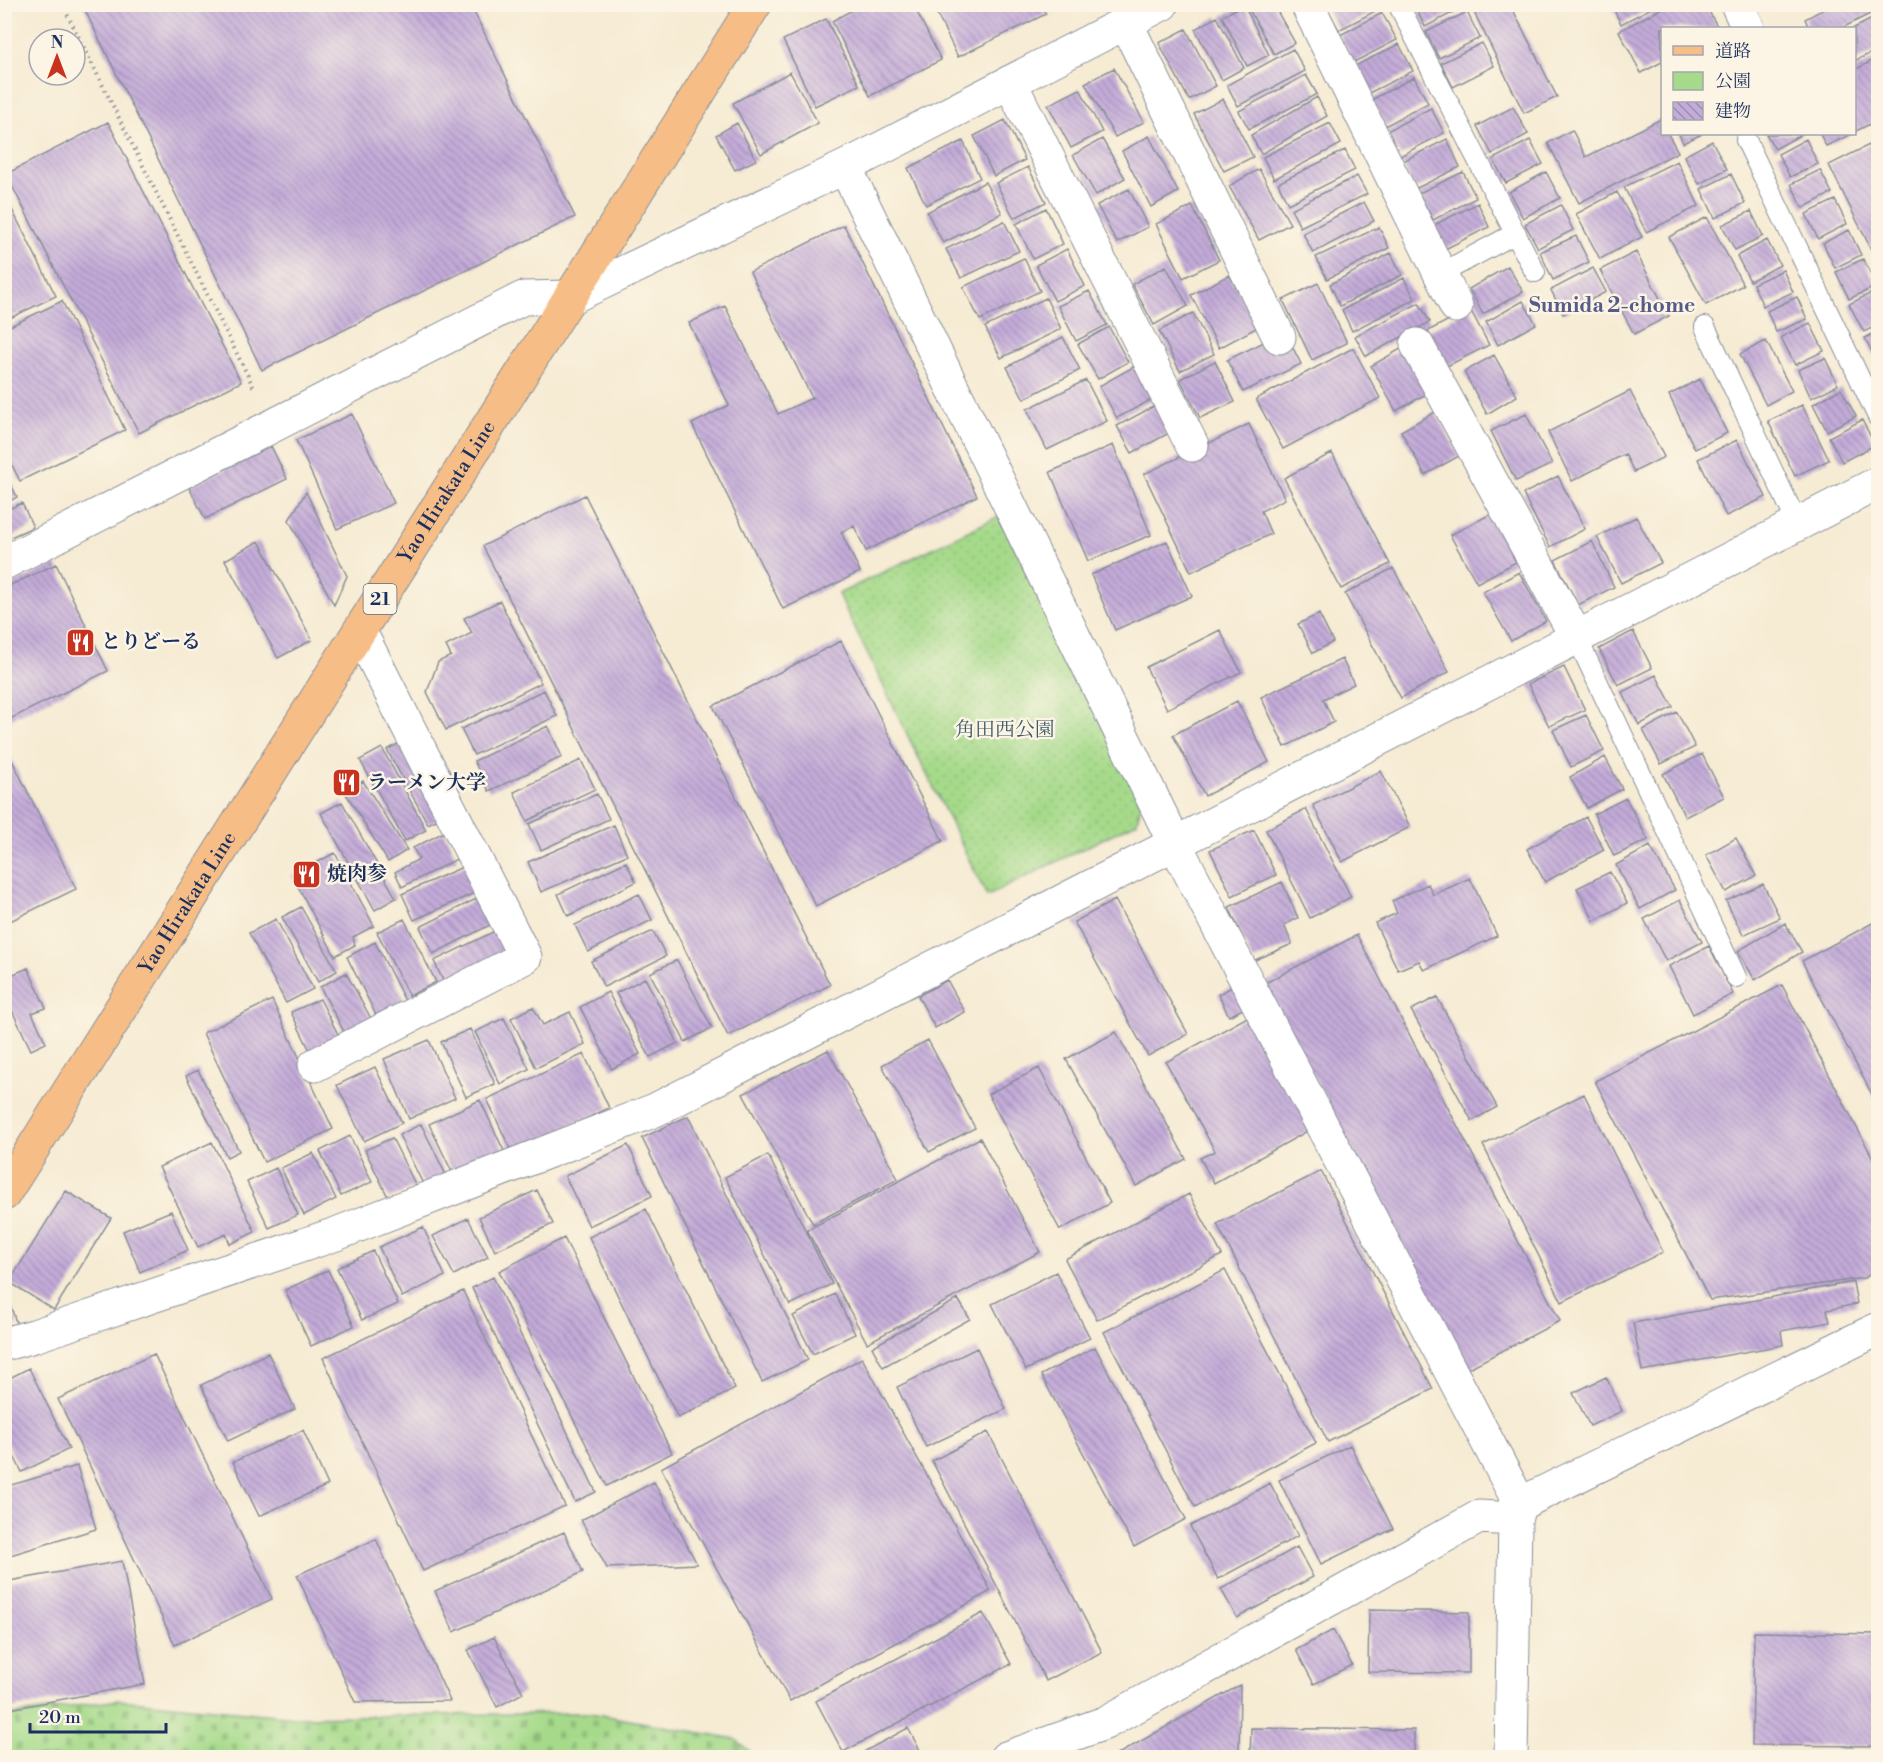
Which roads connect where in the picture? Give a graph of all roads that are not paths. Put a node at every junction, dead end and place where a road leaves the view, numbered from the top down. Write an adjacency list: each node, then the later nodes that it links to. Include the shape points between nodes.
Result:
1 (755, 4): 14 (main road, Yao Hirakata Line / 21)
2 (1162, 4): 6 (street)
3 (1307, 4): 13 (street)
4 (1398, 4): 11 (lane)
5 (1737, 4): 7 (street)
6 (1126, 23): 8 (street); 17 (street)
7 (1748, 27)
8 (1010, 82): 10 (street); 20 (street)
9 (1746, 140): 19 (lane)
10 (845, 167): 14 (street); 26 (street)
11 (1516, 234): 12 (lane); 13 (lane)
12 (1534, 272)
13 (1440, 274): 15 (street)
14 (572, 297): 23 (street, via 523,298); 24 (main road, Yao Hirakata Line / 21)
15 (1456, 306)
16 (1705, 327): 22 (lane)
17 (1280, 337)
18 (1417, 345): 25 (street)
19 (1878, 417)
20 (1192, 445)
21 (1878, 483): 22 (street)
22 (1798, 525): 25 (street)
23 (4, 563)
24 (360, 632): 28 (street, via 525,957); 29 (main road, Yao Hirakata Line / 21)
25 (1577, 638): 26 (street); 27 (lane)
26 (1174, 844): 31 (street, via 655,1110 336,1234); 32 (street)
27 (1736, 977)
28 (315, 1065)
29 (4, 1194)
30 (1878, 1329): 32 (street)
31 (4, 1344)
32 (1518, 1511): 33 (street, via 1479,1517 1105,1723); 34 (street)
33 (1006, 1758)
34 (1511, 1758)

